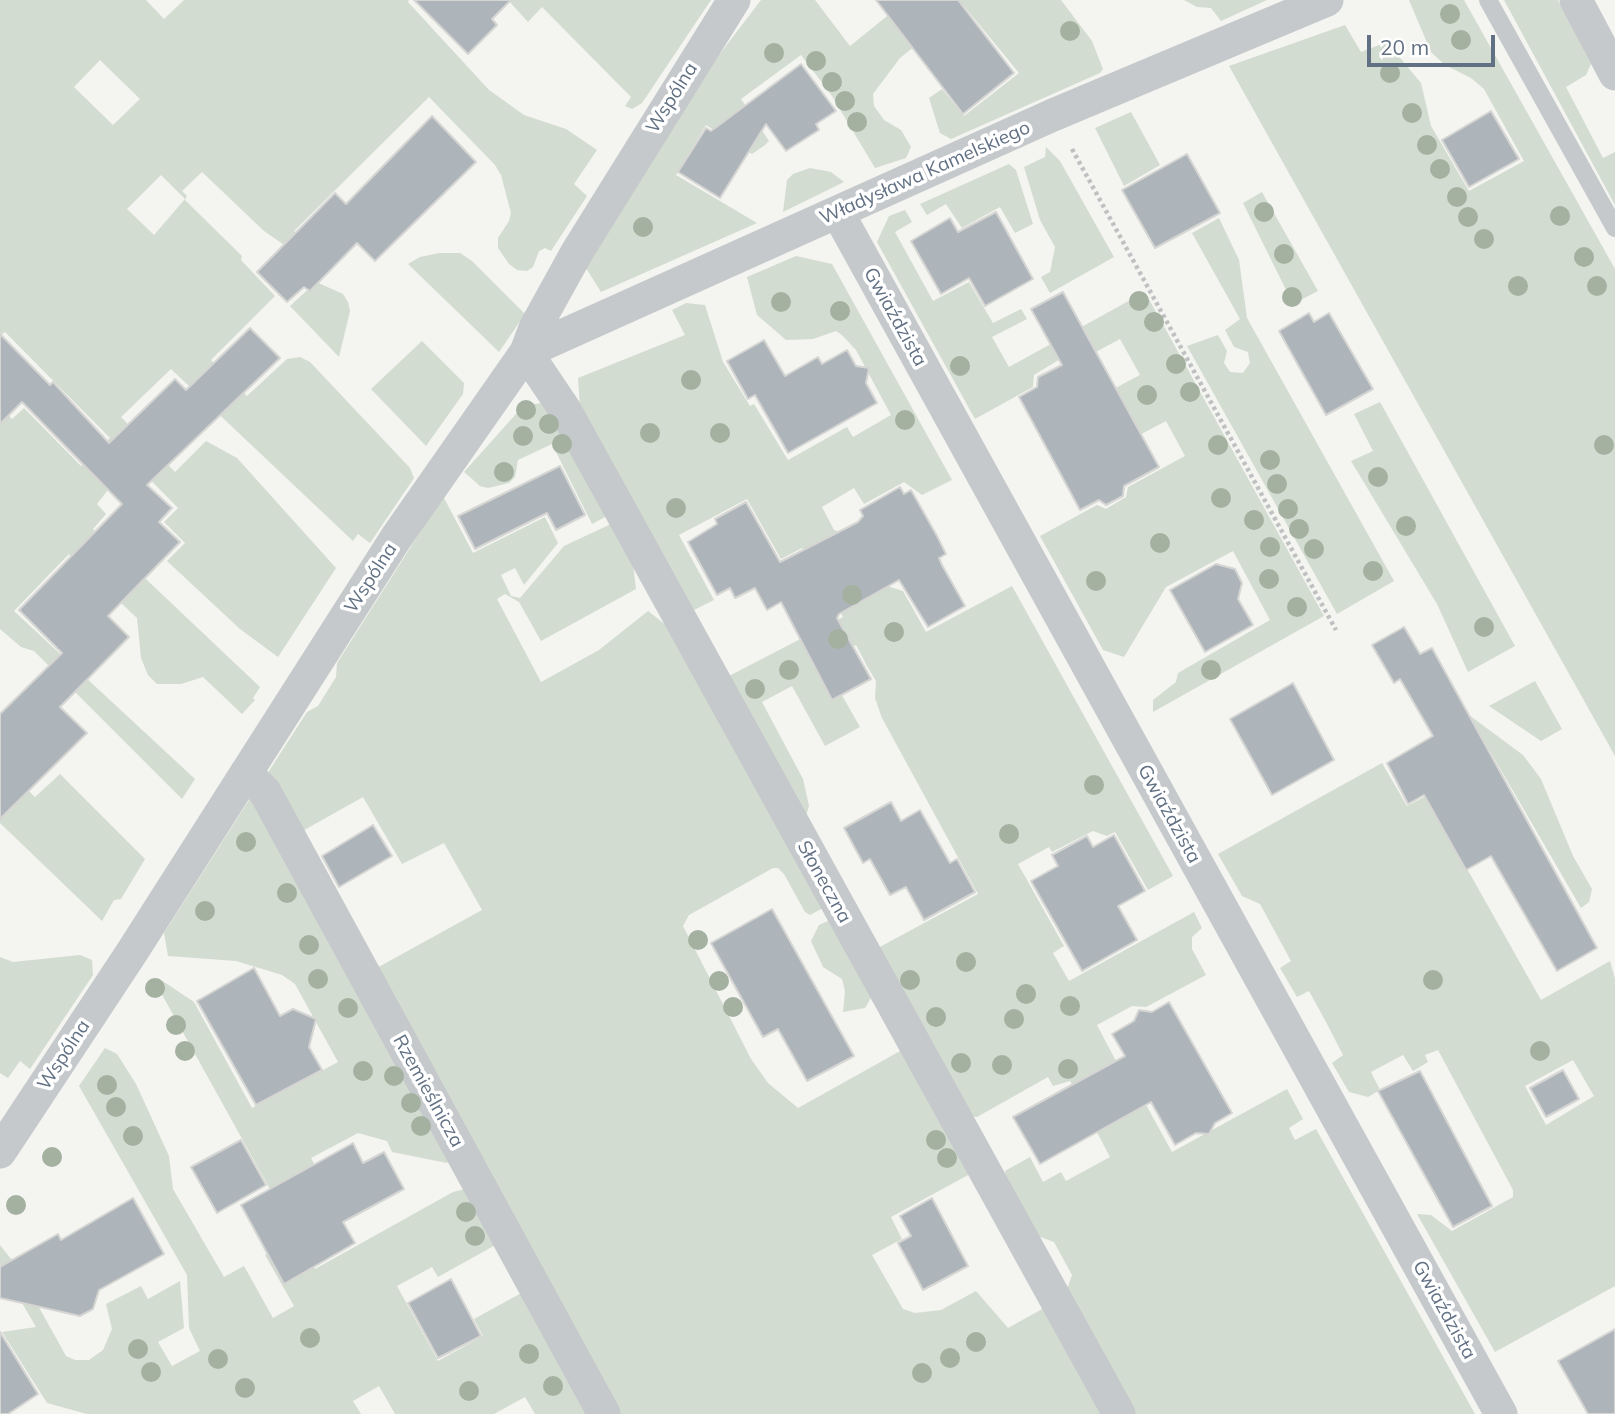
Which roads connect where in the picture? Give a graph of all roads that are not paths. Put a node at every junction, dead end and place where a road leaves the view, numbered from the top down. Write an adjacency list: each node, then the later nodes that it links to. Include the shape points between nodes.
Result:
1 (734, 0): 8 (street, Wspólna, via 577,252)
2 (1327, 0): 6 (street, Władysława Kamelskiego, via 1053,115)
3 (1488, 0): 7 (lane)
4 (1576, 0): 5 (street)
5 (1615, 74)
6 (838, 213): 8 (street, Władysława Kamelskiego); 13 (street, Gwiaździsta)
7 (1615, 228)
8 (526, 352): 9 (street, Wspólna, via 403,527); 12 (street, Słoneczna, via 565,410)
9 (246, 773): 10 (street, Wspólna); 11 (street, Rzemieślnicza, via 265,792)
10 (0, 1152)
11 (604, 1414)
12 (1119, 1414)
13 (1501, 1414)

